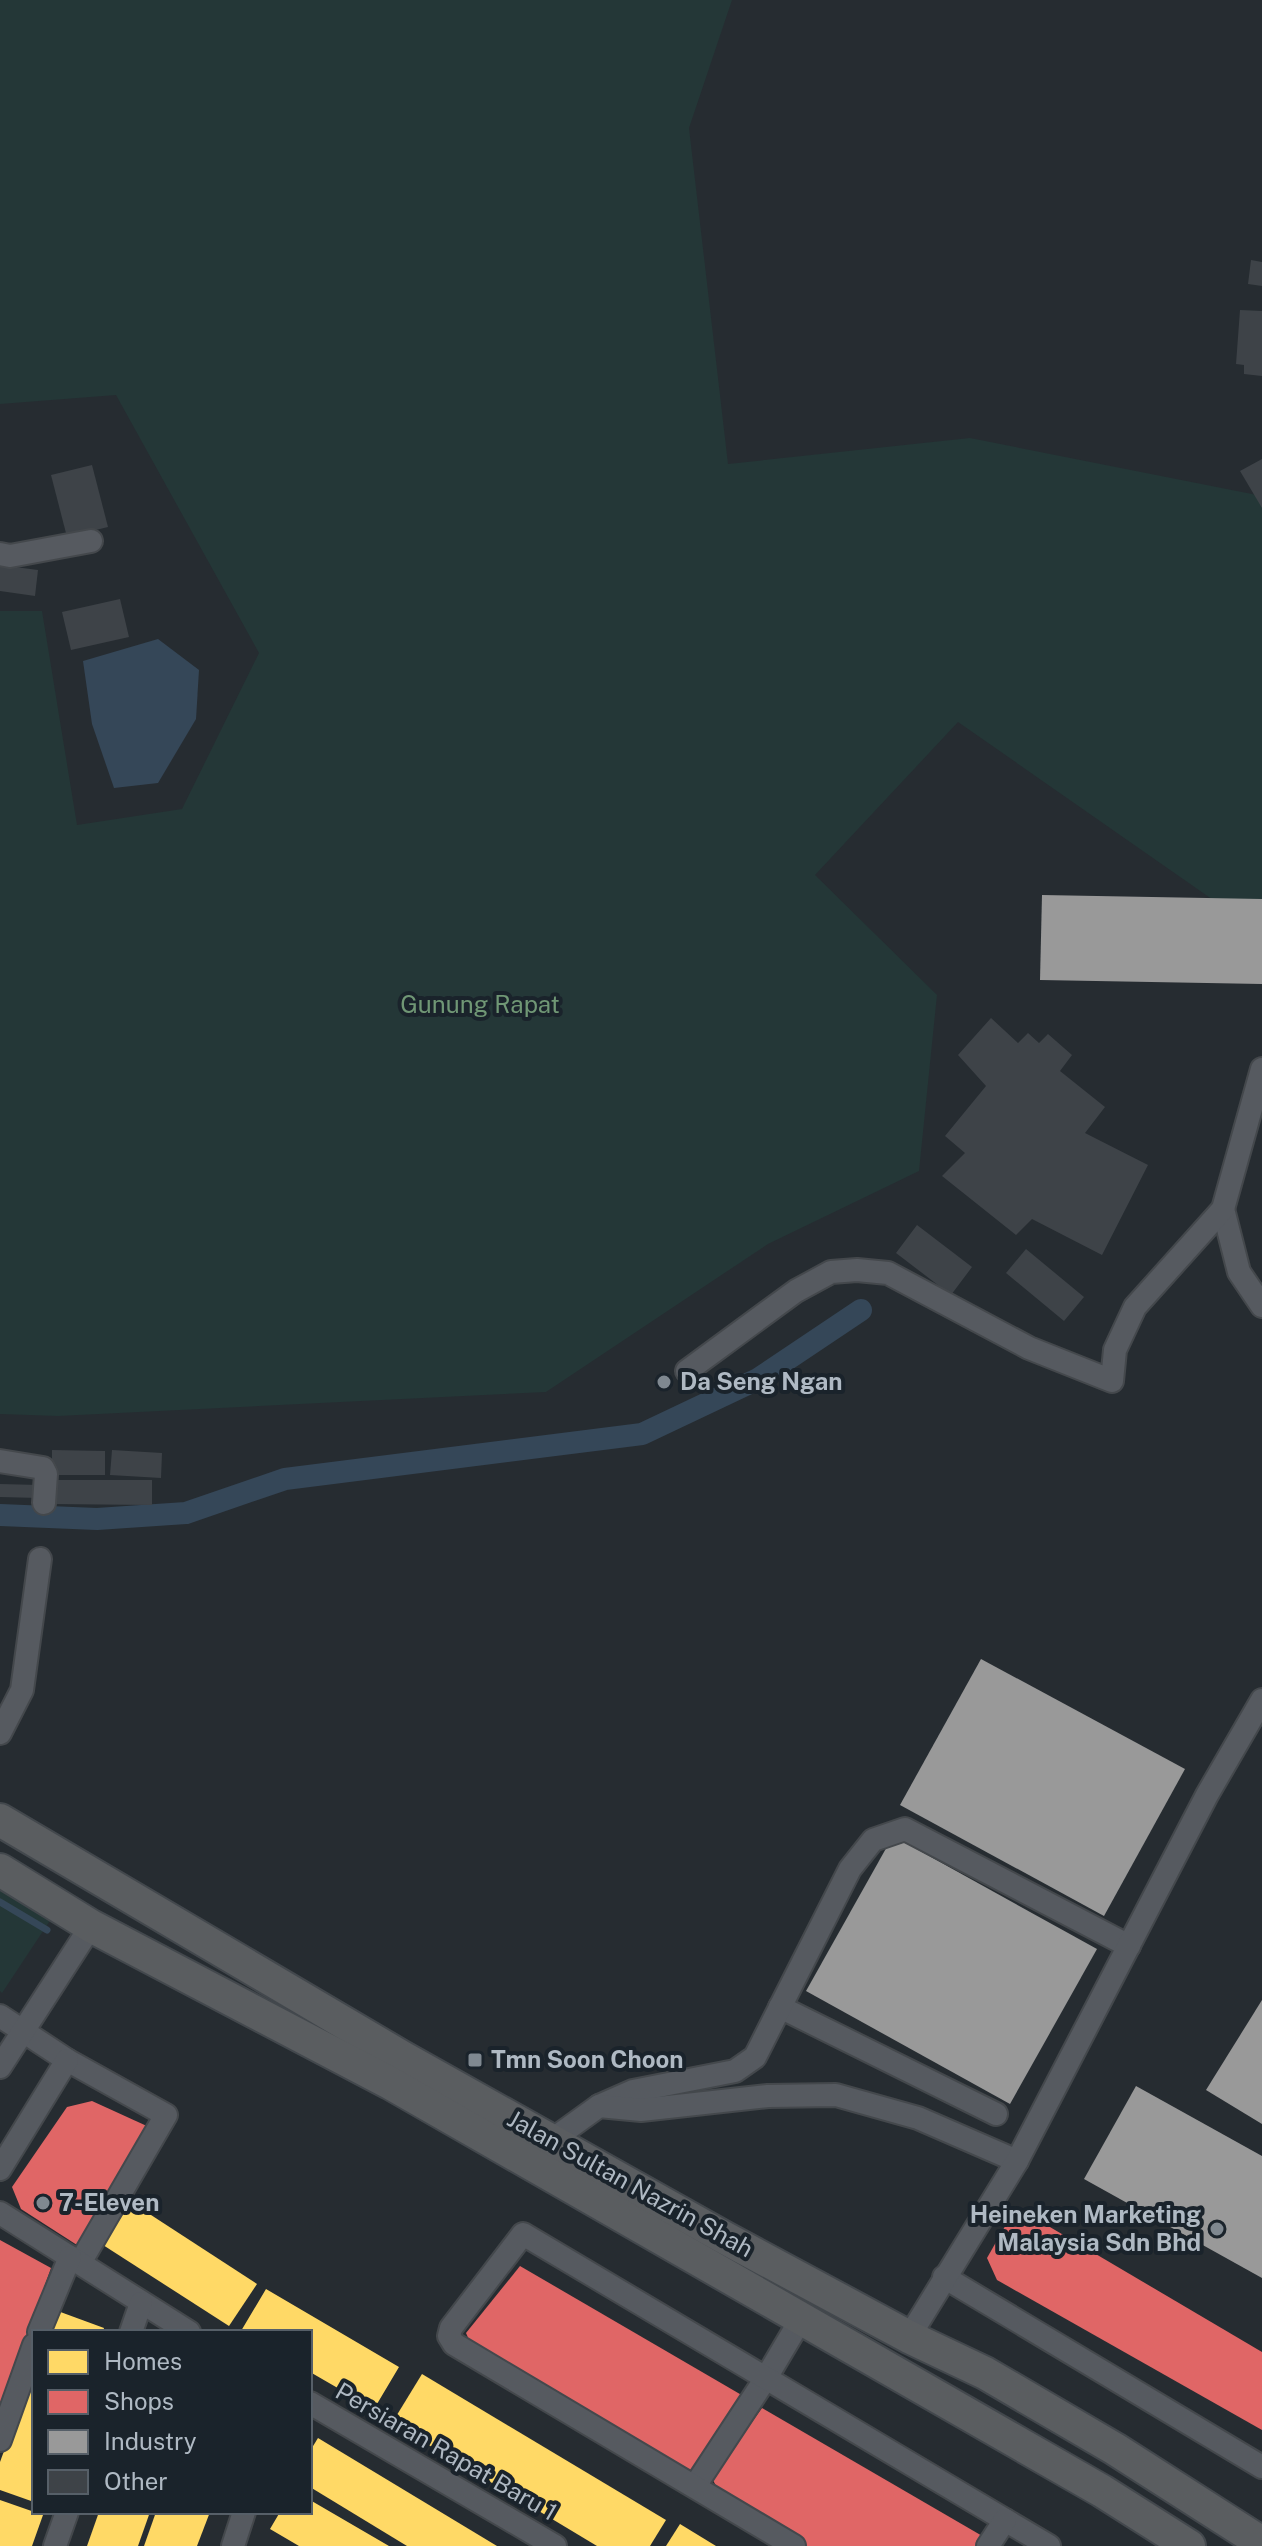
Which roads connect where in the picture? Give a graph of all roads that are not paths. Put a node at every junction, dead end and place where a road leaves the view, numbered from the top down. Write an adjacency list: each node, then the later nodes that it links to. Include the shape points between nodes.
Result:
1 (91, 541): 2 (street)
2 (0, 554)
3 (1262, 1069): 4 (street)
4 (1223, 1209): 5 (street, via 1239,1272); 6 (street, via 1135,1307 1115,1350 1112,1381 1029,1348 888,1273 857,1270 831,1272 796,1291)
5 (1262, 1306)
6 (687, 1371)
7 (0, 1461): 8 (street, via 43,1468)
8 (44, 1503)
9 (40, 1559): 11 (street, via 22,1690)
10 (1262, 1700): 17 (street)
11 (2, 1724)
12 (0, 1820): 13 (highway, Jalan Sultan Nazrin Shah)
13 (38, 1843): 15 (highway, via 73,1882); 16 (highway, Jalan Sultan Nazrin Shah)
14 (0, 1870): 15 (highway, Jalan Sultan Nazrin Shah)
15 (91, 1926): 16 (highway, via 130,1918); 20 (street); 32 (highway, Jalan Sultan Nazrin Shah, via 390,2083)
16 (191, 1931): 25 (highway, Jalan Sultan Nazrin Shah)
17 (1129, 1946): 18 (street, via 905,1829 873,1840 850,1869); 26 (street)
18 (780, 2007): 23 (street, via 755,2057 735,2071 633,2091); 24 (street)
19 (0, 2016): 20 (street)
20 (24, 2031): 21 (street); 22 (street)
21 (67, 2060): 27 (street); 29 (street, via 166,2115)
22 (0, 2067)
23 (599, 2106): 25 (street); 26 (street, via 641,2110 768,2096 836,2095 918,2118)
24 (996, 2114)
25 (552, 2140): 36 (highway, Jalan Sultan Nazrin Shah)
26 (1017, 2161): 30 (street)
27 (0, 2169)
28 (0, 2213): 29 (street)
29 (75, 2260): 31 (street); 33 (street)
30 (944, 2277): 36 (street); 41 (street)
31 (141, 2303): 34 (street); 35 (street)
32 (801, 2319): 38 (street); 54 (highway, Jalan Sultan Nazrin Shah)
33 (40, 2330)
34 (132, 2330)
35 (186, 2330)
36 (909, 2337): 48 (highway, Jalan Sultan Nazrin Shah, via 985,2373 1102,2441)
37 (32, 2351): 40 (street)
38 (766, 2378): 42 (street); 42 (street, via 523,2234 451,2328 454,2344); 45 (street)
39 (312, 2404): 46 (street, Persiaran Rapat Baru 1)
40 (0, 2440)
41 (1262, 2467)
42 (695, 2486): 51 (street)
43 (66, 2514): 49 (street)
44 (244, 2514): 47 (street)
45 (1005, 2520): 52 (street); 53 (street)
46 (530, 2540): 50 (street, Persiaran Rapat Baru 1)
47 (240, 2543)
48 (1262, 2543)
49 (55, 2546)
50 (555, 2546)
51 (794, 2546)
52 (988, 2546)
53 (1049, 2546)
54 (1189, 2546)

